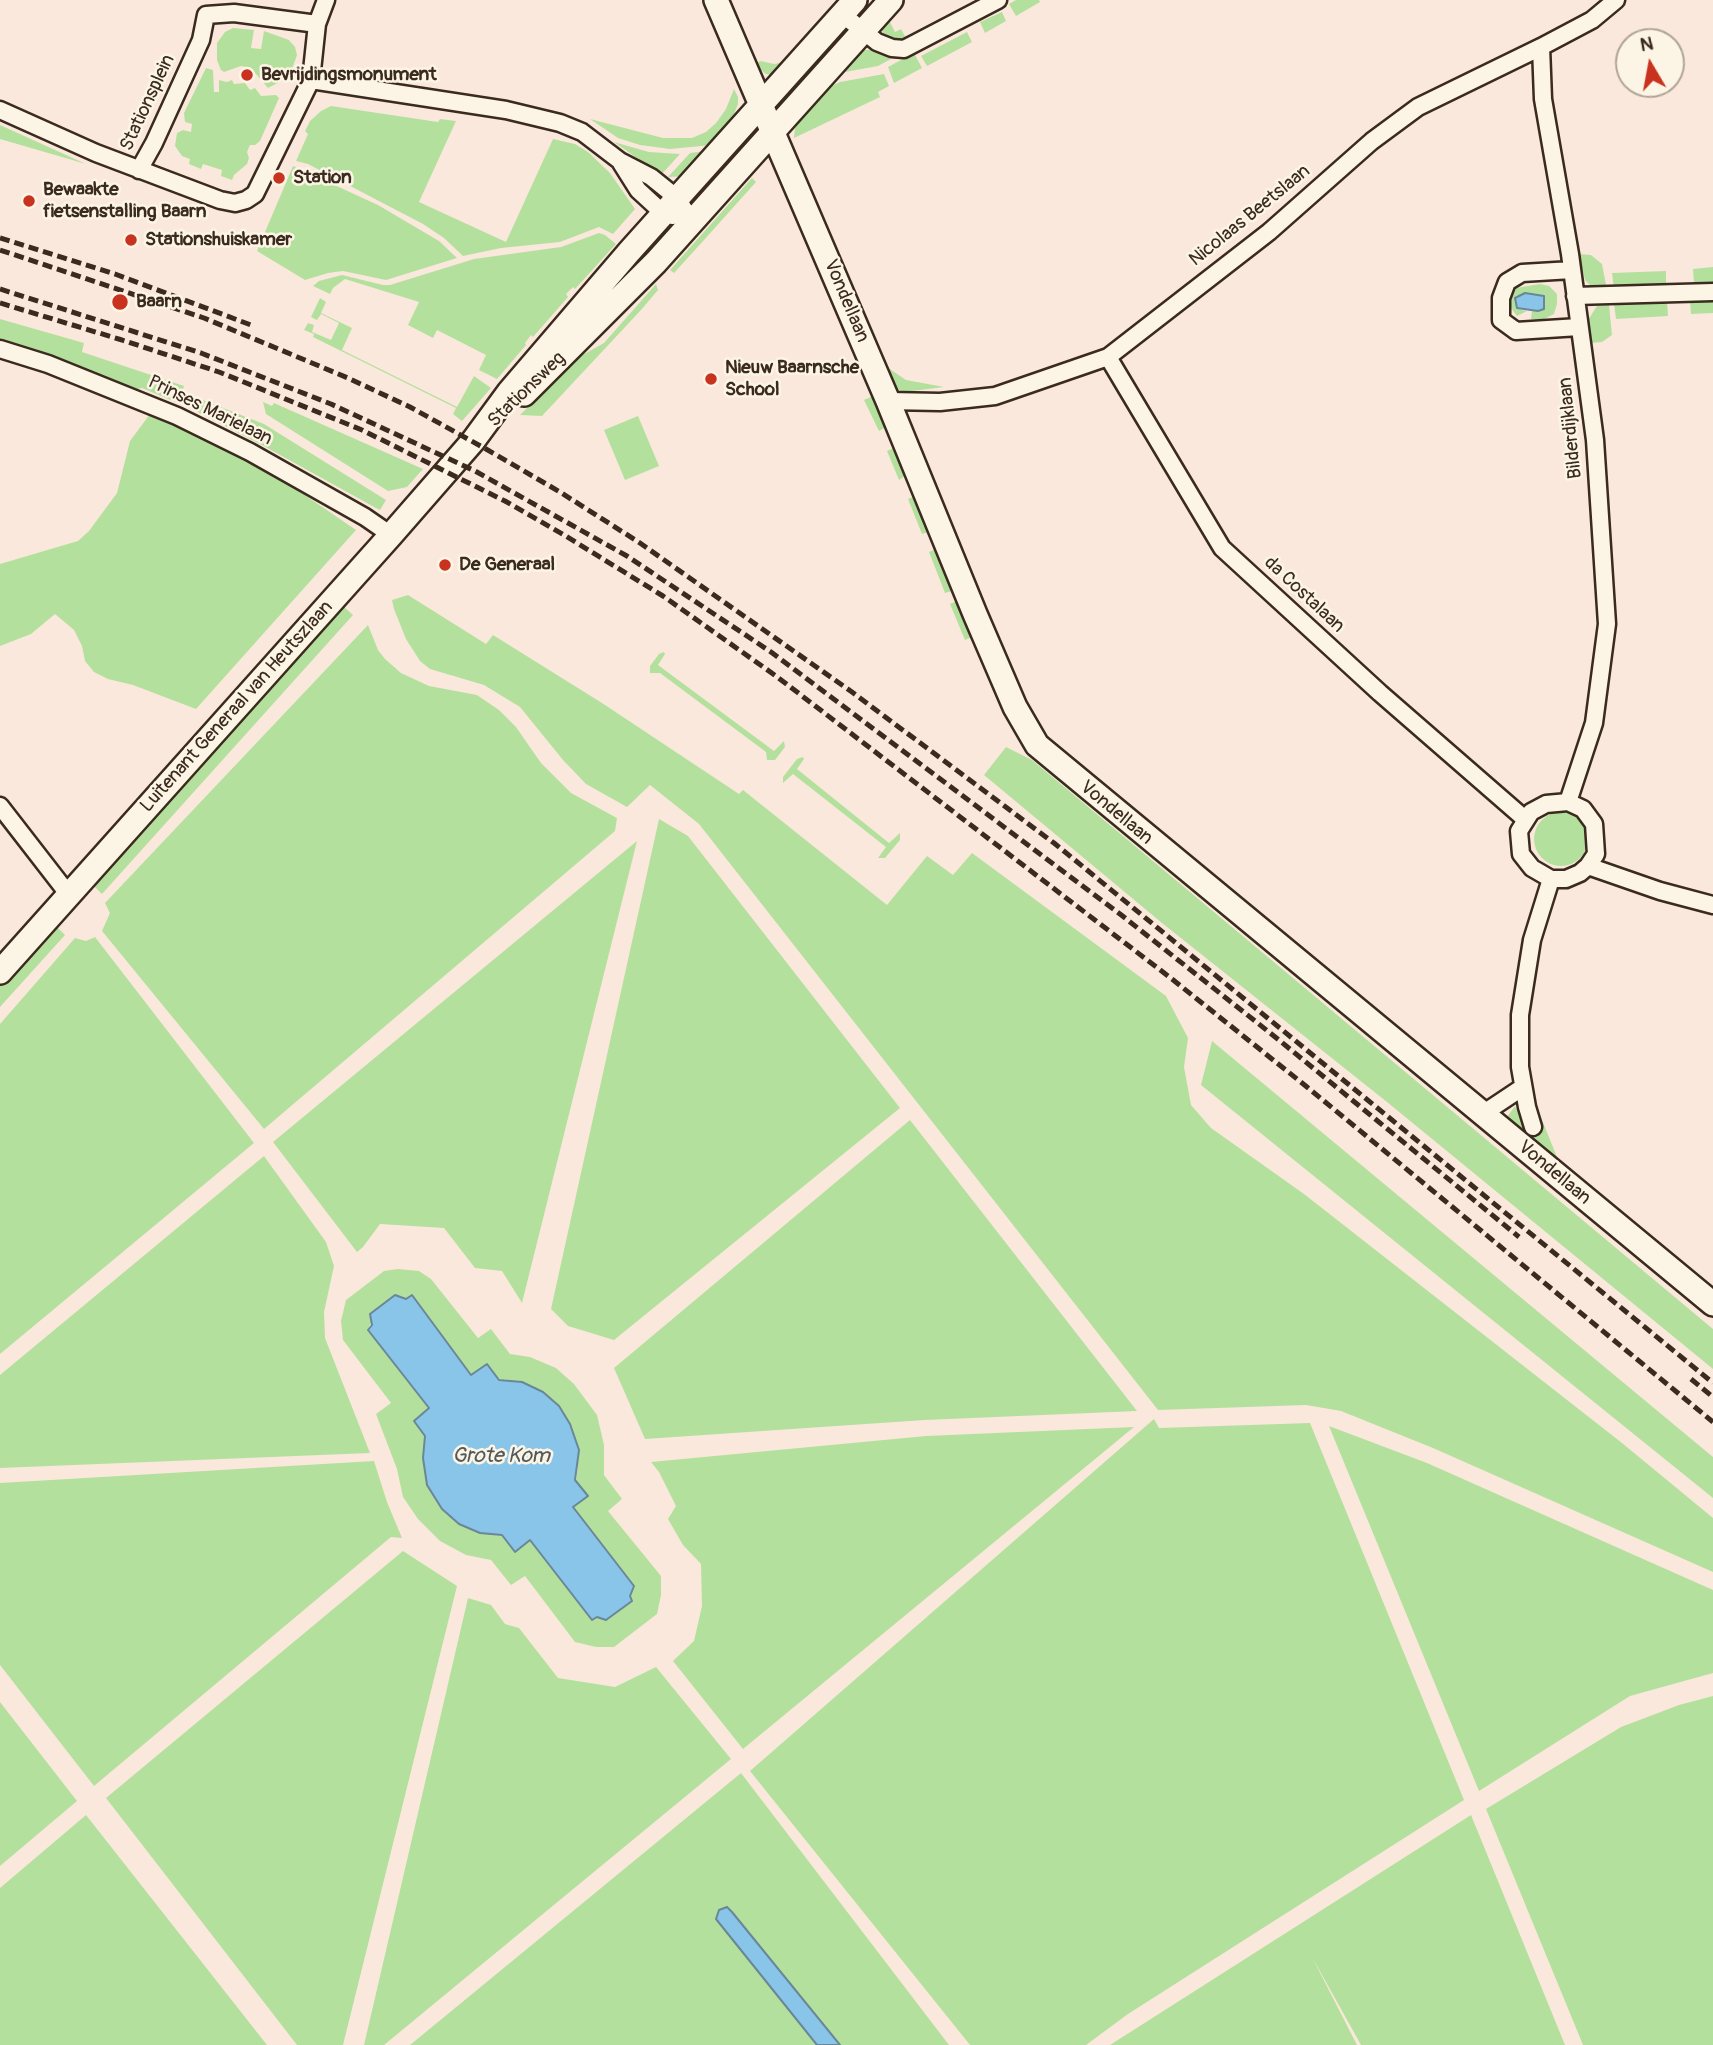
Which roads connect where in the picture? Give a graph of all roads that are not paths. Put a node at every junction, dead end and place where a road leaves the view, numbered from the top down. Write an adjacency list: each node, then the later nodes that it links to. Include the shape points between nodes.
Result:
1 (197, 0): 8 (street)
2 (326, 0): 9 (street, Stationsplein)
3 (716, 0): 13 (main road, Vondellaan)
4 (891, 0): 10 (main road, Stationsweg)
5 (998, 0): 10 (street, via 904,49 877,42)
6 (1616, 0): 11 (street, Nicolaas Beetslaan, via 1592,20)
7 (849, 7): 10 (street); 13 (main road, Stationsweg)
8 (206, 15): 9 (street, via 234,13); 16 (street, Stationsplein, via 201,40)
9 (317, 24): 12 (street, Stationsplein)
10 (864, 32): 15 (main road, Stationsweg)
11 (1541, 47): 19 (street, Bilderdijklaan, via 1543,99); 24 (street, Nicolaas Beetslaan, via 1418,107 1371,141 1269,232)
12 (312, 80): 16 (street, Stationsplein, via 255,194 246,200 220,200); 17 (street, via 531,115 582,132 620,161 638,190)
13 (761, 105): 15 (main road, Vondellaan); 17 (main road, Stationsweg)
14 (0, 110): 16 (street)
15 (774, 131): 18 (main road, Stationsweg); 25 (main road, Vondellaan)
16 (139, 170)
17 (670, 205): 18 (street); 26 (main road, Stationsweg, via 509,392)
18 (692, 222): 26 (main road, Stationsweg, via 614,306)
19 (1572, 270): 21 (street, Bilderdijklaan); 22 (street, via 1522,274 1507,282 1501,320 1516,331)
20 (1713, 292): 21 (street)
21 (1575, 296): 22 (street, Bilderdijklaan)
22 (1579, 327): 28 (street, Bilderdijklaan, via 1595,440 1607,624 1594,723)
23 (0, 349): 27 (street, Prinses Marielaan, via 177,416 250,452)
24 (1108, 356): 25 (street, Nicolaas Beetslaan, via 995,396); 30 (street, da Costalaan, via 1222,548)
25 (888, 401): 37 (main road, Vondellaan, via 980,626 1037,745)
26 (473, 441): 27 (main road, Luitenant Generaal van Heutszlaan)
27 (391, 536): 33 (main road, Luitenant Generaal van Heutszlaan)
28 (1568, 802): 30 (street, via 1546,804); 31 (street, via 1583,809 1594,824 1596,853)
29 (0, 806): 33 (street)
30 (1526, 820): 32 (street, via 1519,831 1521,854 1532,868)
31 (1588, 866): 32 (street, via 1566,879); 34 (street)
32 (1551, 879): 36 (street, via 1532,940 1520,1015)
33 (68, 895): 35 (main road, Luitenant Generaal van Heutszlaan)
34 (1713, 905)
35 (0, 972)
36 (1523, 1087): 37 (street); 38 (street)
37 (1484, 1113): 39 (main road, Vondellaan)
38 (1533, 1127)
39 (1713, 1304)

